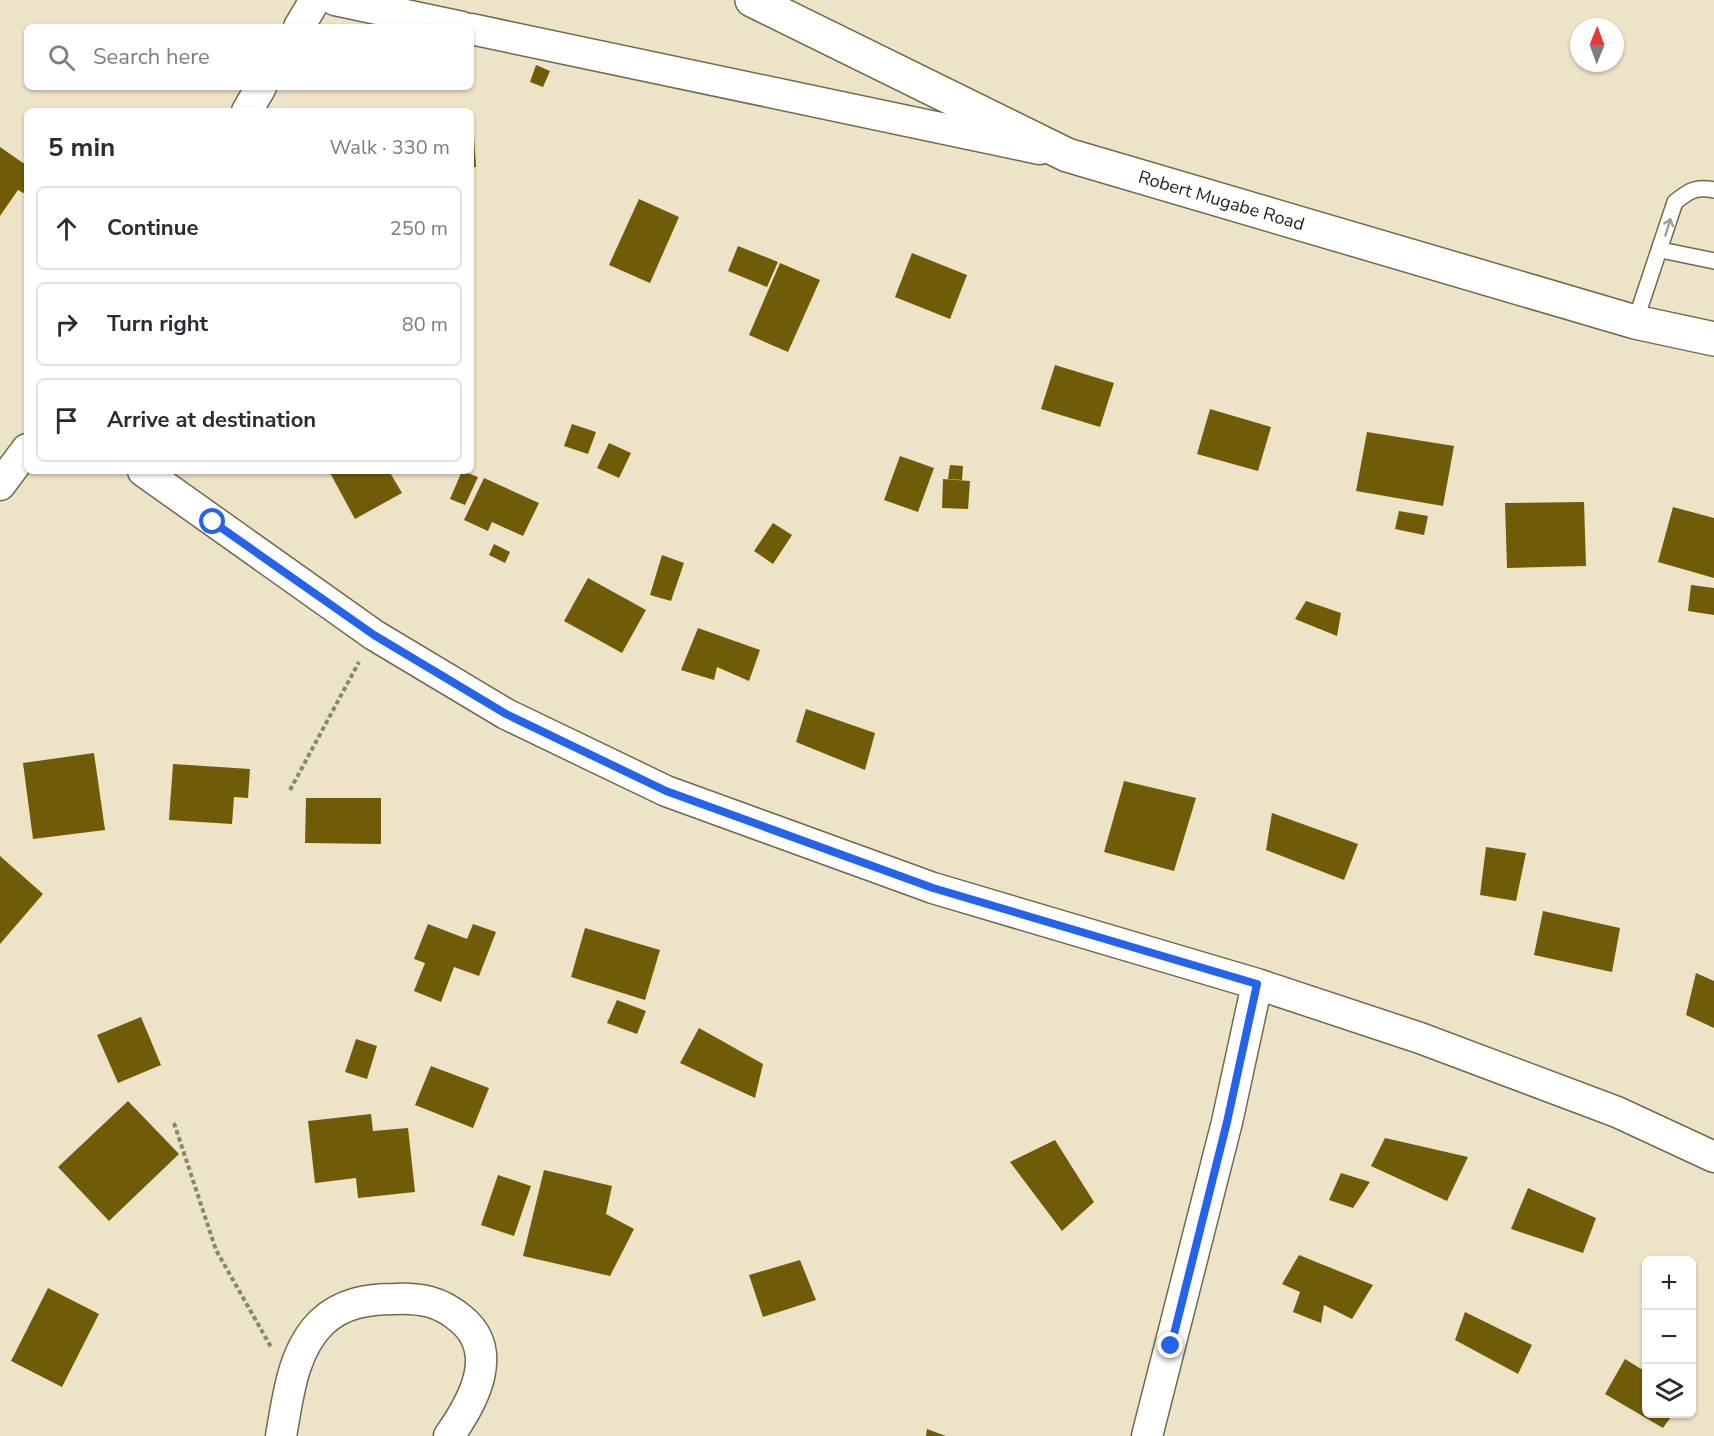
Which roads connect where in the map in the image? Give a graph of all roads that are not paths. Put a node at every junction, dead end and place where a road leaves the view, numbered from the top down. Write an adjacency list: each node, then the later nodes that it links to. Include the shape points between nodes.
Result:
1 (315, 0): 4 (street)
2 (335, 0): 5 (street)
3 (752, 0): 9 (main road, Robert Mugabe Road)
4 (301, 24)
5 (448, 24)
6 (474, 30): 9 (street)
7 (259, 90): 8 (street)
8 (249, 108)
9 (1066, 155): 13 (main road, Robert Mugabe Road)
10 (1714, 190): 11 (lane, one-way to 10, via 1675,202 1699,187)
11 (1661, 250): 12 (lane); 13 (lane)
12 (1714, 261)
13 (1635, 321): 14 (main road, Robert Mugabe Road)
14 (1714, 339)
15 (24, 453): 17 (street)
16 (147, 474): 18 (street, via 374,635 506,714 666,791 933,888)
17 (0, 485)
18 (1257, 984): 19 (street, via 1420,1038 1617,1112); 22 (street, via 1227,1122)
19 (1714, 1157)
20 (281, 1436): 21 (street, via 290,1382 303,1351 322,1322 365,1299 410,1299 445,1305 470,1327 480,1343 482,1365 477,1388)
21 (449, 1436)
22 (1147, 1436)

